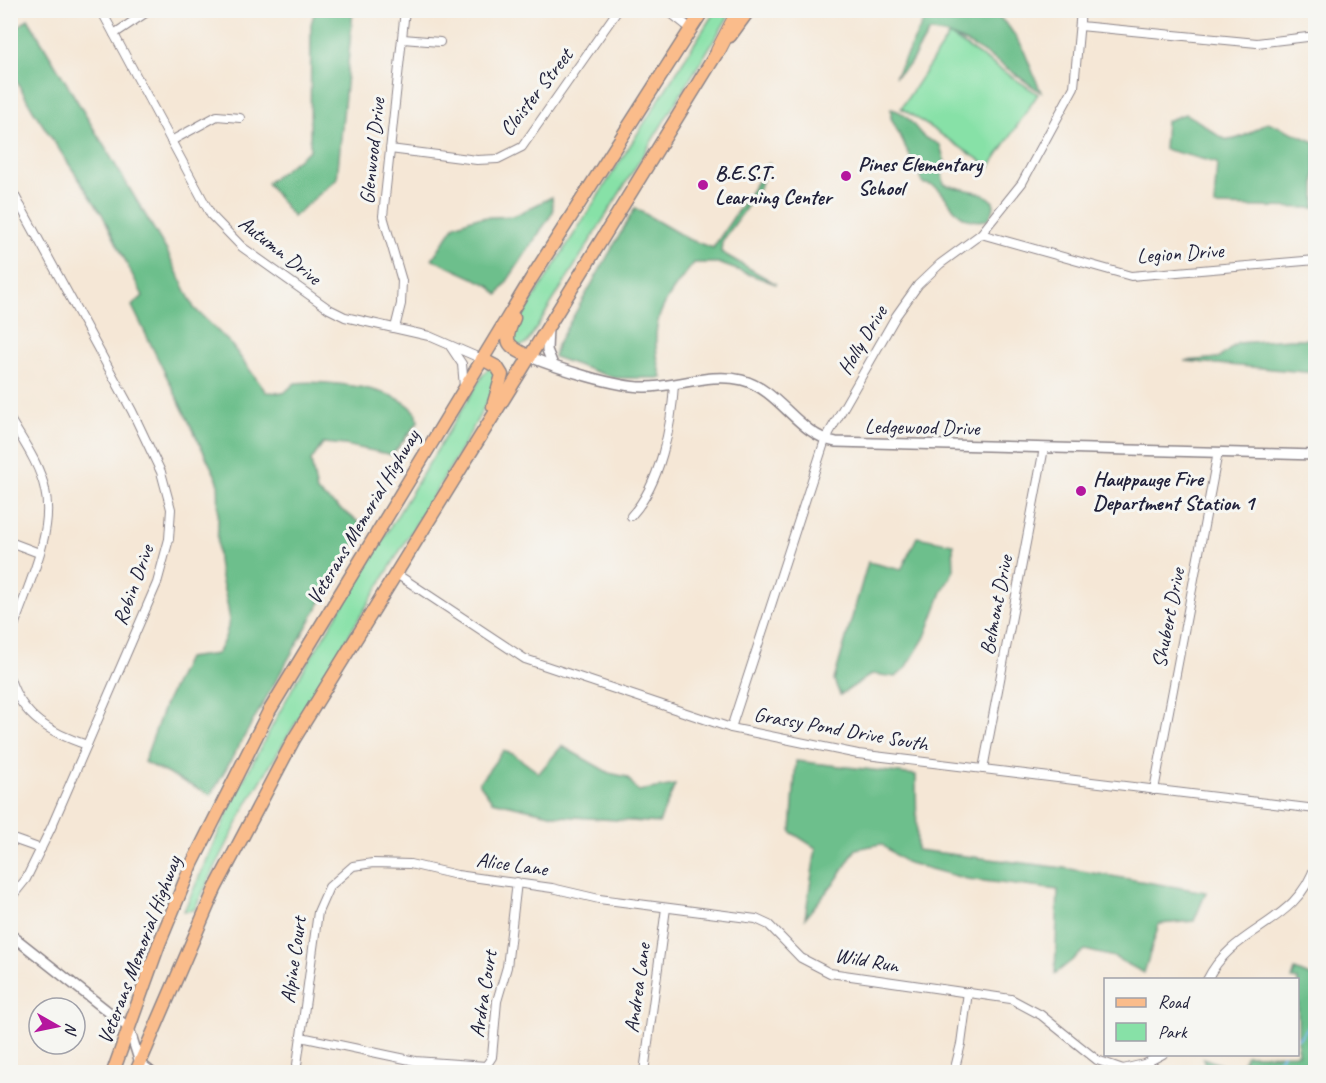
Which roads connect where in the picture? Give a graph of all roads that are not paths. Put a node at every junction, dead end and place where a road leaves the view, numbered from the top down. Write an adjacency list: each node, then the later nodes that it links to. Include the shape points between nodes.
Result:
1 (101, 10): 12 (street, Autumn Drive)
2 (150, 10): 12 (street)
3 (405, 10): 14 (street, Glenwood Drive)
4 (618, 10): 19 (street, Cloister Street, via 522,147 498,159 477,160)
5 (667, 10): 11 (street)
6 (703, 10): 11 (main road, Veterans Memorial Highway)
7 (739, 10): 16 (highway)
8 (749, 10): 16 (main road, Veterans Memorial Highway)
9 (1082, 10): 10 (street, Holly Drive)
10 (1080, 26): 13 (street, via 1257,43); 23 (street, Holly Drive, via 1074,87 1022,183)
11 (691, 29): 25 (main road, Veterans Memorial Highway)
12 (114, 34): 18 (street, Autumn Drive)
13 (1316, 36)
14 (403, 39): 15 (street); 19 (street, Glenwood Drive)
15 (440, 42)
16 (718, 51): 26 (main road, Veterans Memorial Highway)
17 (240, 118): 18 (street, via 218,116)
18 (171, 141): 27 (street, Autumn Drive, via 211,215 242,247 329,309)
19 (390, 149): 27 (street, Glenwood Drive, via 383,216 402,281)
20 (10, 187): 21 (street, Robin Drive)
21 (21, 207): 22 (street); 47 (street, Robin Drive, via 132,411 161,472 171,509 169,539 157,583)
22 (10, 214)
23 (981, 234): 24 (street, Legion Drive, via 1131,276); 36 (street, Holly Drive, via 918,285)
24 (1316, 260)
25 (531, 279): 29 (main road, via 507,336 512,348); 30 (main road, Veterans Memorial Highway)
26 (548, 326): 29 (main road, Veterans Memorial Highway); 31 (street, via 547,350)
27 (395, 328): 28 (street, Autumn Drive)
28 (449, 345): 30 (street, Autumn Drive); 33 (street, via 462,364)
29 (530, 357): 31 (street, Ledgewood Drive); 35 (main road, Veterans Memorial Highway)
30 (482, 359): 33 (main road, Veterans Memorial Highway); 35 (main road, via 497,367 502,375)
31 (553, 365): 32 (street, Ledgewood Drive, via 631,386)
32 (674, 384): 36 (street, Ledgewood Drive, via 718,378 755,384); 40 (street, via 670,424 659,460 646,500)
33 (464, 388): 61 (main road, Veterans Memorial Highway, via 296,664 246,754 178,899)
34 (10, 419): 42 (street, via 45,489 46,525)
35 (486, 427): 43 (main road, Veterans Memorial Highway)
36 (825, 440): 37 (street, Ledgewood Drive, via 852,444); 46 (street, Holly Drive)
37 (1044, 448): 38 (street, Ledgewood Drive); 48 (street, Belmont Drive)
38 (1218, 452): 39 (street, Ledgewood Drive); 49 (street, Shubert Drive)
39 (1316, 456)
40 (632, 516)
41 (10, 542): 42 (street)
42 (39, 552): 44 (street)
43 (395, 573): 46 (street, Grassy Pond Drive South, via 525,659); 64 (main road, Veterans Memorial Highway, via 294,739 239,839 191,940)
44 (10, 638)
45 (10, 680): 47 (street, via 15,694 35,720 60,736)
46 (731, 728): 48 (street, Grassy Pond Drive South, via 858,754)
47 (87, 745): 52 (street, Robin Drive)
48 (983, 769): 49 (street, Grassy Pond Drive South)
49 (1154, 790): 50 (street, Grassy Pond Drive South)
50 (1316, 809)
51 (10, 838): 52 (street)
52 (41, 849): 56 (street, Robin Drive)
53 (1316, 863): 59 (street, via 1300,896 1274,919 1228,949)
54 (353, 866): 55 (street, Alice Lane, via 410,864 457,875); 62 (street, Alpine Court, via 329,887 318,912)
55 (517, 882): 57 (street, Alice Lane); 62 (street, Ardra Court, via 492,1057 486,1066 415,1061)
56 (10, 900)
57 (666, 908): 60 (street, Wild Run, via 769,925 801,958 830,973); 68 (street, Andrea Lane)
58 (10, 934): 61 (street)
59 (1209, 978)
60 (968, 992): 63 (street, Wild Run, via 1011,999 1041,1015 1097,1060 1123,1069); 69 (street, via 962,1044)
61 (129, 1029): 64 (street); 65 (main road, Veterans Memorial Highway)
62 (301, 1036): 67 (street, Alpine Court)
63 (1158, 1056)
64 (138, 1068): 66 (street)
65 (113, 1072)
66 (151, 1072)
67 (296, 1072)
68 (644, 1072)
69 (954, 1072)

